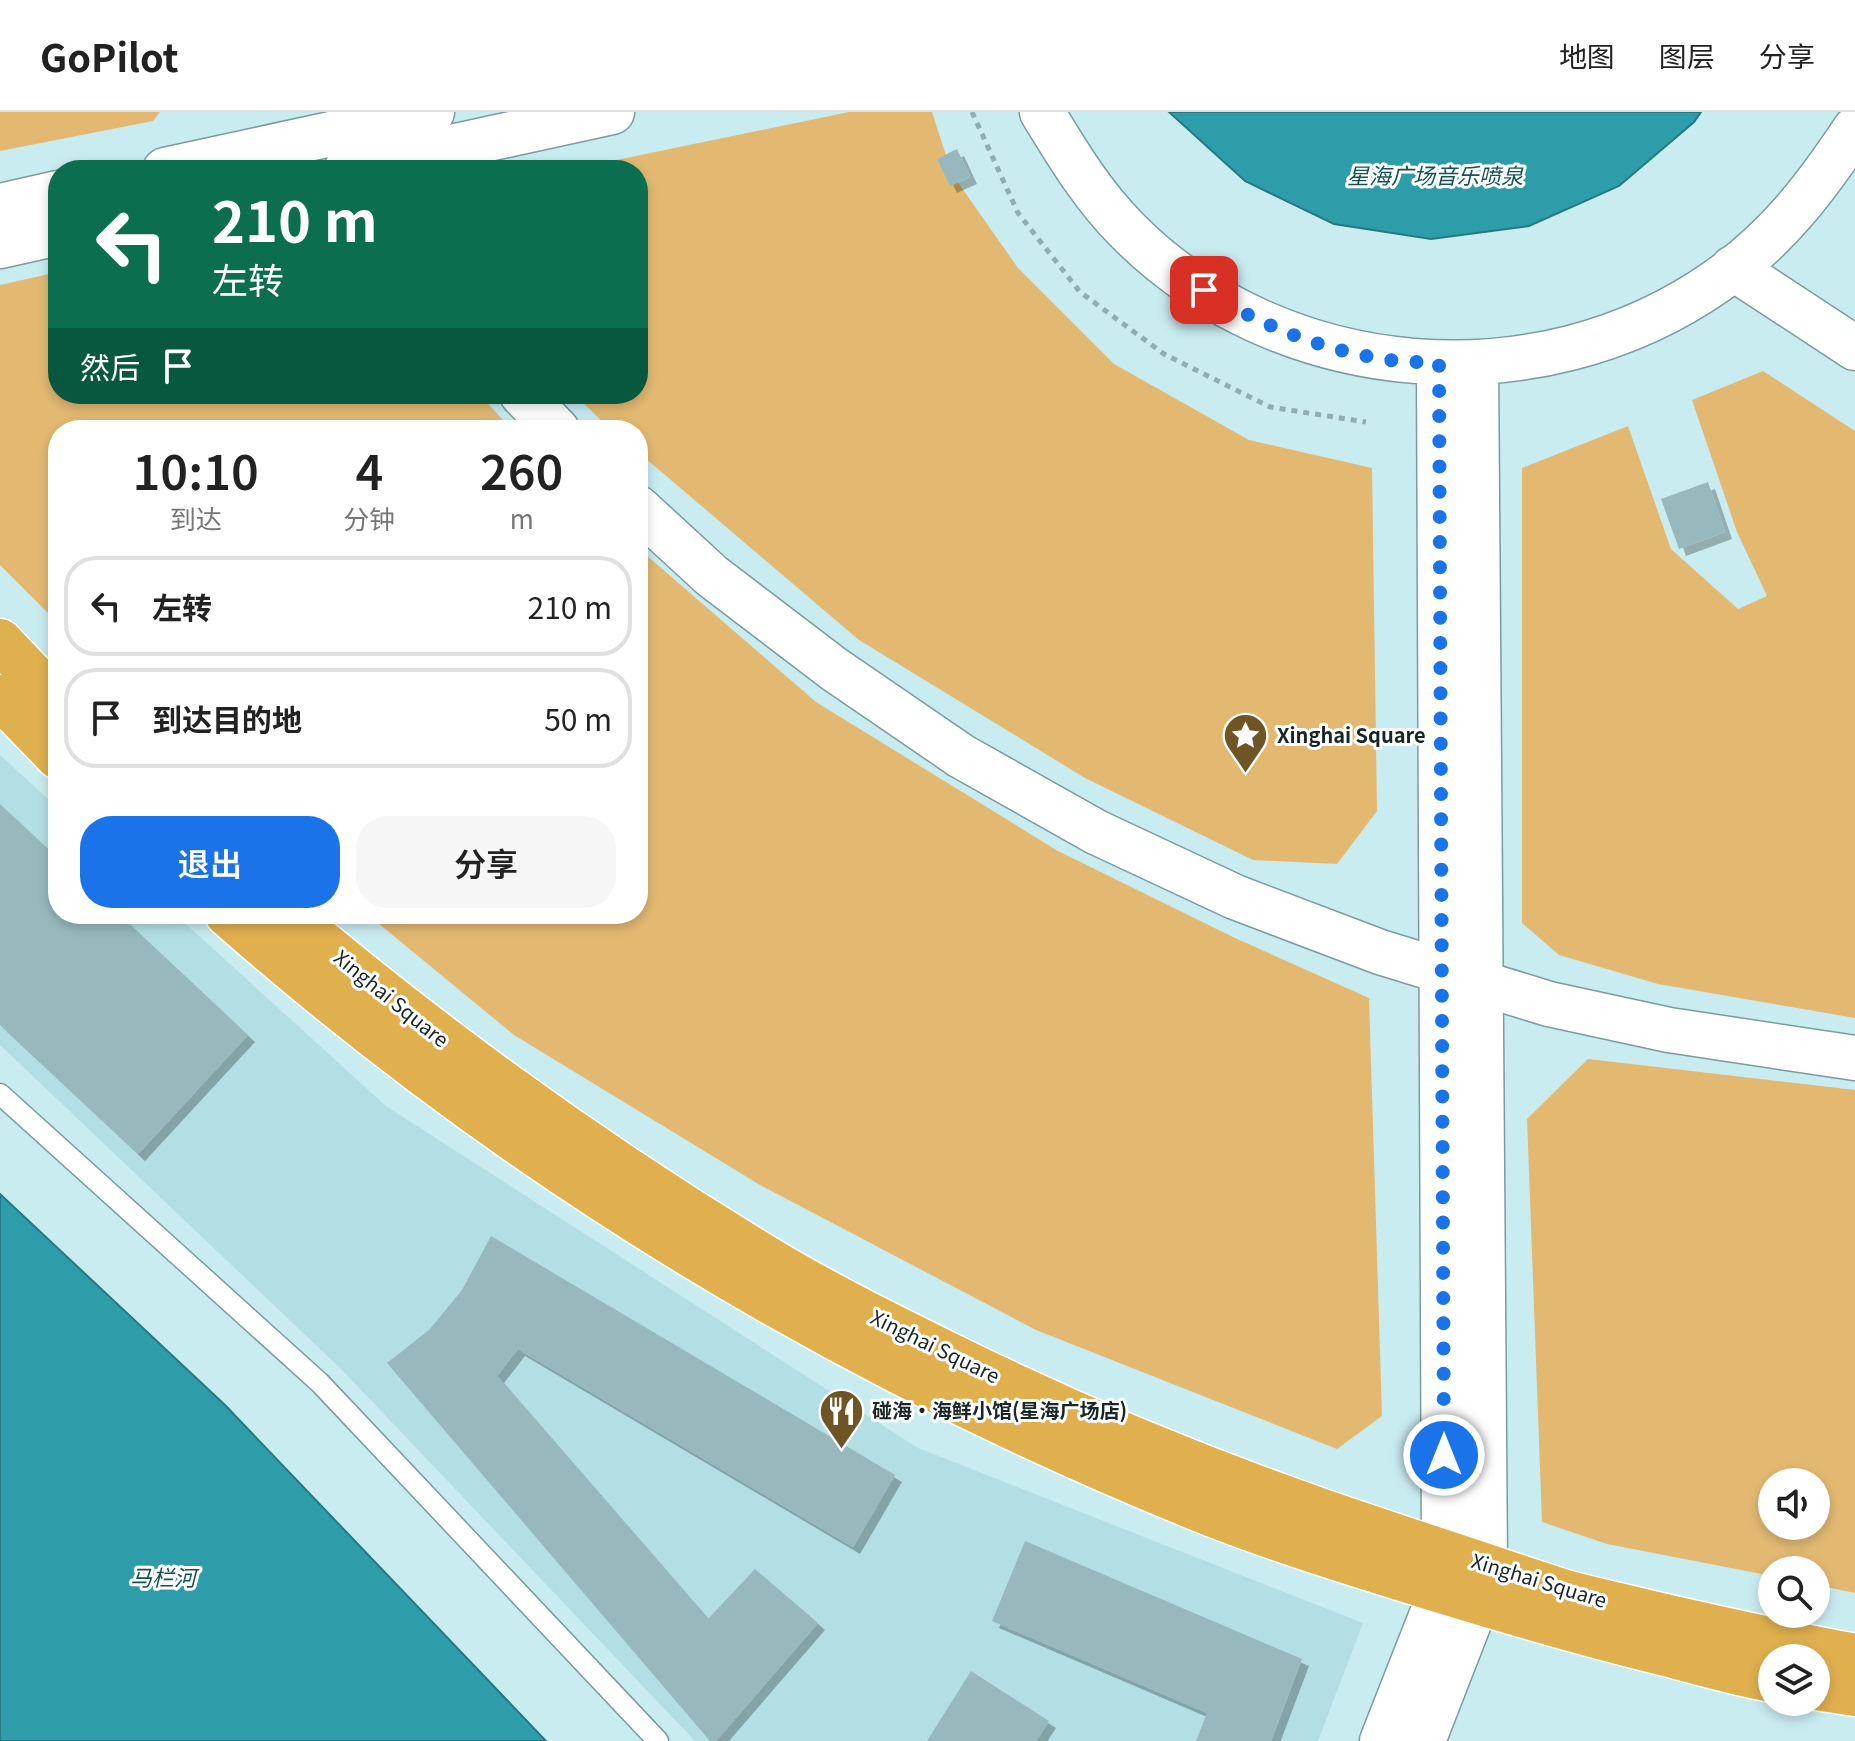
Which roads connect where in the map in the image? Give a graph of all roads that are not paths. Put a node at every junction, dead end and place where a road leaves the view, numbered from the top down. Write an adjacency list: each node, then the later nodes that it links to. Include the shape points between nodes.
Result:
1 (432, 112): 5 (street)
2 (612, 112): 5 (street)
3 (1042, 112): 13 (street, via 1080,174 1127,230 1183,277 1245,316 1313,343 1384,359)
4 (1855, 129): 11 (street, via 1817,186 1771,237)
5 (327, 147): 6 (street)
6 (235, 160)
7 (48, 195): 8 (street)
8 (0, 206)
9 (48, 235): 10 (street)
10 (0, 246)
11 (1733, 268): 12 (street); 13 (street, via 1660,316 1596,341 1529,358)
12 (1855, 348)
13 (1457, 363): 23 (street)
14 (532, 404): 15 (street)
15 (547, 420)
16 (648, 517): 23 (street, via 834,669 961,756 1096,832 1235,897)
17 (0, 641): 18 (highway)
18 (48, 691)
19 (0, 697): 20 (highway)
20 (48, 747)
21 (239, 924): 26 (highway, Xinghai Square, via 453,1097 577,1184 758,1297 960,1404 1195,1508 1309,1550)
22 (300, 924): 26 (highway, Xinghai Square, via 380,993 549,1118 791,1272 884,1323 1100,1426)
23 (1461, 977): 24 (street, via 1549,1004 1669,1030); 26 (street)
24 (1855, 1058)
25 (0, 1094): 31 (lane, via 320,1383)
26 (1462, 1577): 27 (highway, Xinghai Square, via 1566,1592); 28 (highway, Xinghai Square, via 1555,1626); 32 (street); 33 (street)
27 (1855, 1656)
28 (1758, 1677)
29 (1830, 1690): 30 (highway)
30 (1855, 1694)
31 (658, 1741)
32 (1382, 1741)
33 (1423, 1741)

